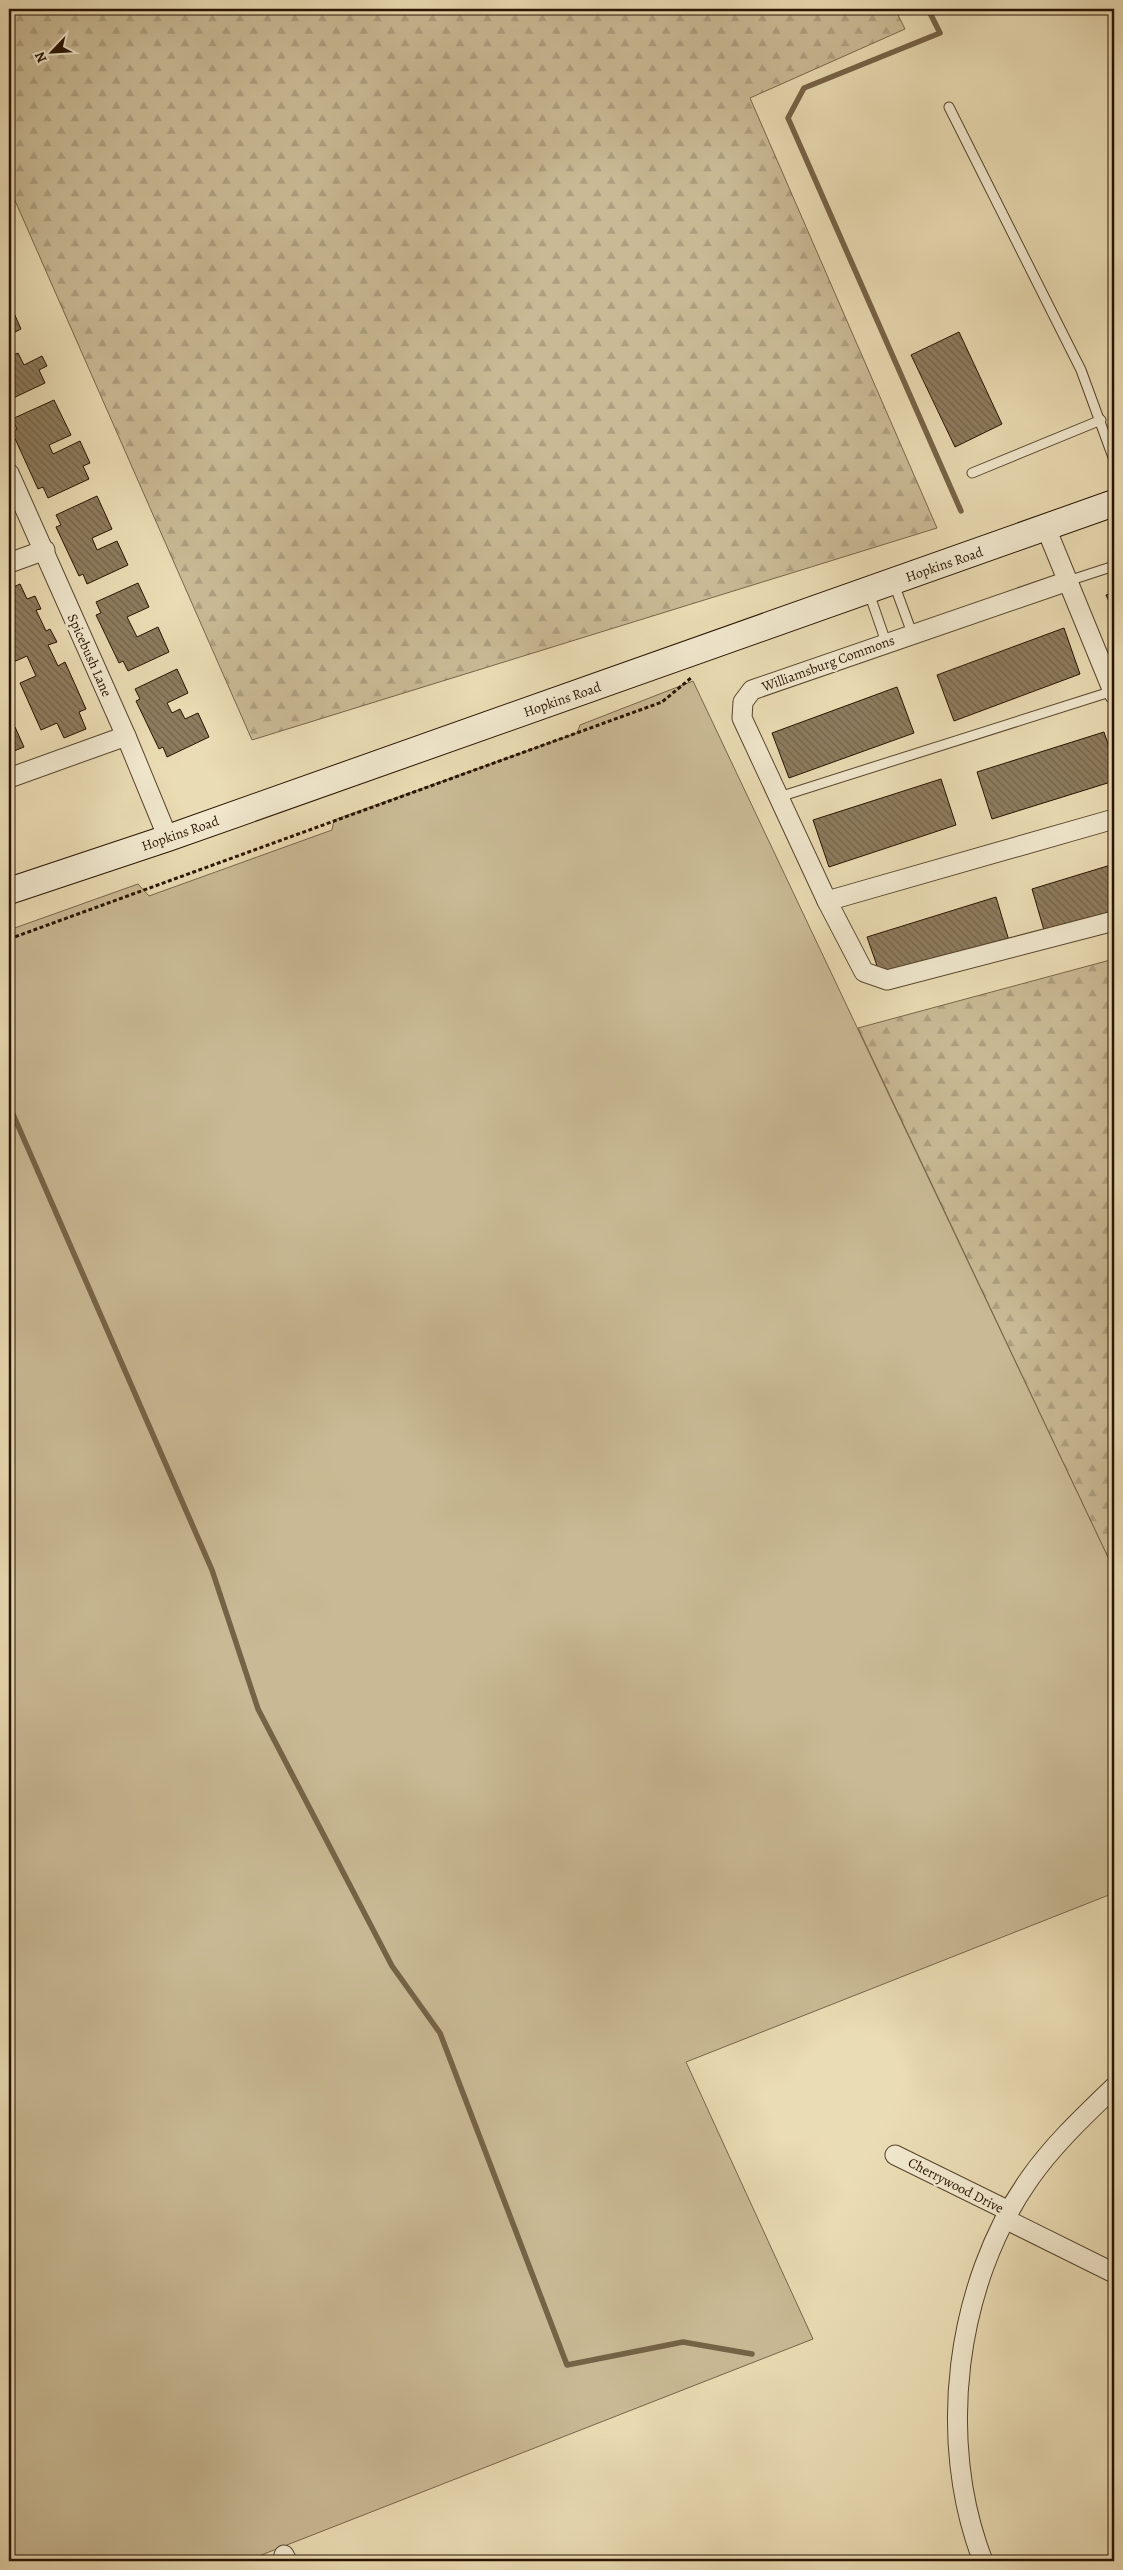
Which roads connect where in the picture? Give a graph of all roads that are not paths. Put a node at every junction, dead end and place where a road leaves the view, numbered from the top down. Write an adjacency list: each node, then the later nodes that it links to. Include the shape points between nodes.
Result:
1 (949, 107): 2 (lane, via 1081,370)
2 (1101, 420): 3 (lane); 5 (lane)
3 (1114, 460)
4 (9, 473): 8 (street, Spicebush Lane)
5 (972, 473)
6 (1114, 503): 7 (street, Hopkins Road)
7 (1046, 528): 11 (street); 12 (street, Hopkins Road)
8 (45, 550): 9 (street); 17 (street, Spicebush Lane)
9 (9, 563)
10 (1114, 566): 11 (lane)
11 (1068, 581): 14 (street, Williamsburg Commons); 16 (street)
12 (893, 582): 13 (street, Hopkins Road); 14 (lane)
13 (868, 591): 15 (lane); 21 (street, Hopkins Road)
14 (912, 633): 15 (street, Williamsburg Commons)
15 (886, 642): 19 (street, Williamsburg Commons, via 752,690 743,702 742,718)
16 (1114, 692): 19 (lane)
17 (126, 736): 18 (street); 21 (street, Spicebush Lane)
18 (9, 778)
19 (779, 796): 23 (street, Williamsburg Commons)
20 (1114, 819): 23 (street)
21 (168, 838): 22 (street, Hopkins Road)
22 (9, 891)
23 (827, 901): 24 (street, Williamsburg Commons, via 864,972 886,980)
24 (1114, 921)
25 (1114, 2087): 27 (street, via 1050,2151)
26 (894, 2154): 27 (street, Cherrywood Drive)
27 (1007, 2215): 28 (street, Cherrywood Drive); 29 (street, via 973,2304 963,2347 958,2391 960,2474)
28 (1114, 2273)
29 (983, 2561)

